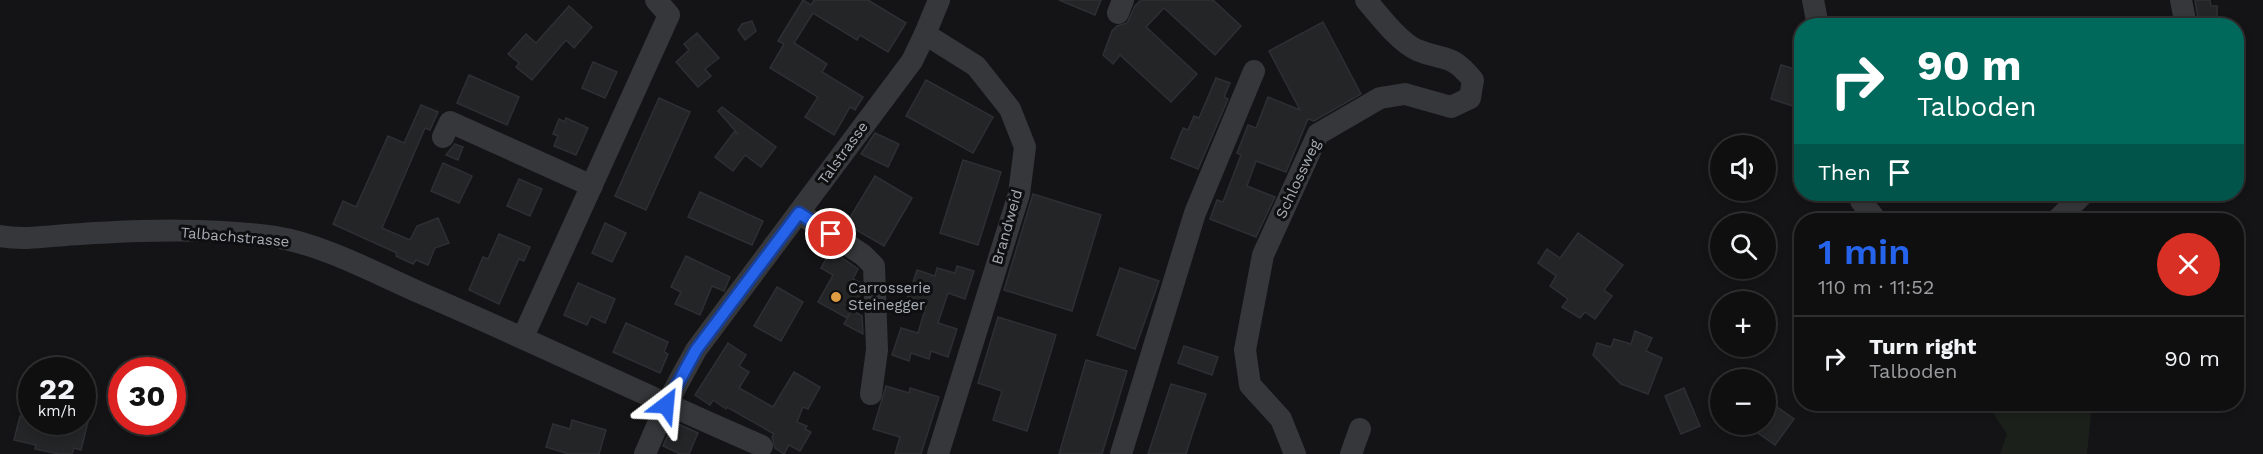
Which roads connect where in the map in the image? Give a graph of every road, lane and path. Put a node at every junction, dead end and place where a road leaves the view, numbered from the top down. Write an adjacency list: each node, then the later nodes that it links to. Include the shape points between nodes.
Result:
1 (656, 0): 11 (street, via 669,15)
2 (939, 0): 8 (street, Talstrasse)
3 (1366, 0): 26 (street, Schlossweg, via 1390,28 1416,49 1460,64 1473,80 1470,98 1451,107 1405,94 1380,98 1318,134 1263,255 1245,350 1250,385 1281,419)
4 (1813, 0): 6 (street)
5 (2181, 0): 7 (street)
6 (1816, 18)
7 (2184, 18)
8 (926, 34): 14 (street, Talstrasse, via 912,61); 24 (street, Brandweid, via 976,66 1010,109 1025,147 1018,194)
9 (1254, 71): 25 (street, via 1195,213)
10 (443, 137): 11 (street, via 450,122)
11 (592, 186): 18 (street)
12 (1861, 201): 15 (street)
13 (2076, 201): 16 (street)
14 (799, 213): 19 (street, via 874,266 877,350); 20 (street, Talstrasse, via 696,350)
15 (1870, 213)
16 (2064, 213)
17 (0, 236): 18 (street, Talbachstrasse, via 15,239 205,231 277,237 315,247)
18 (523, 337): 20 (street, Talbachstrasse)
19 (871, 394)
20 (666, 405): 22 (street, Talbachstrasse); 23 (street, Talstrasse)
21 (1360, 429): 27 (street)
22 (762, 446)
23 (645, 454)
24 (938, 454)
25 (1121, 454)
26 (1295, 454)
27 (1351, 454)

